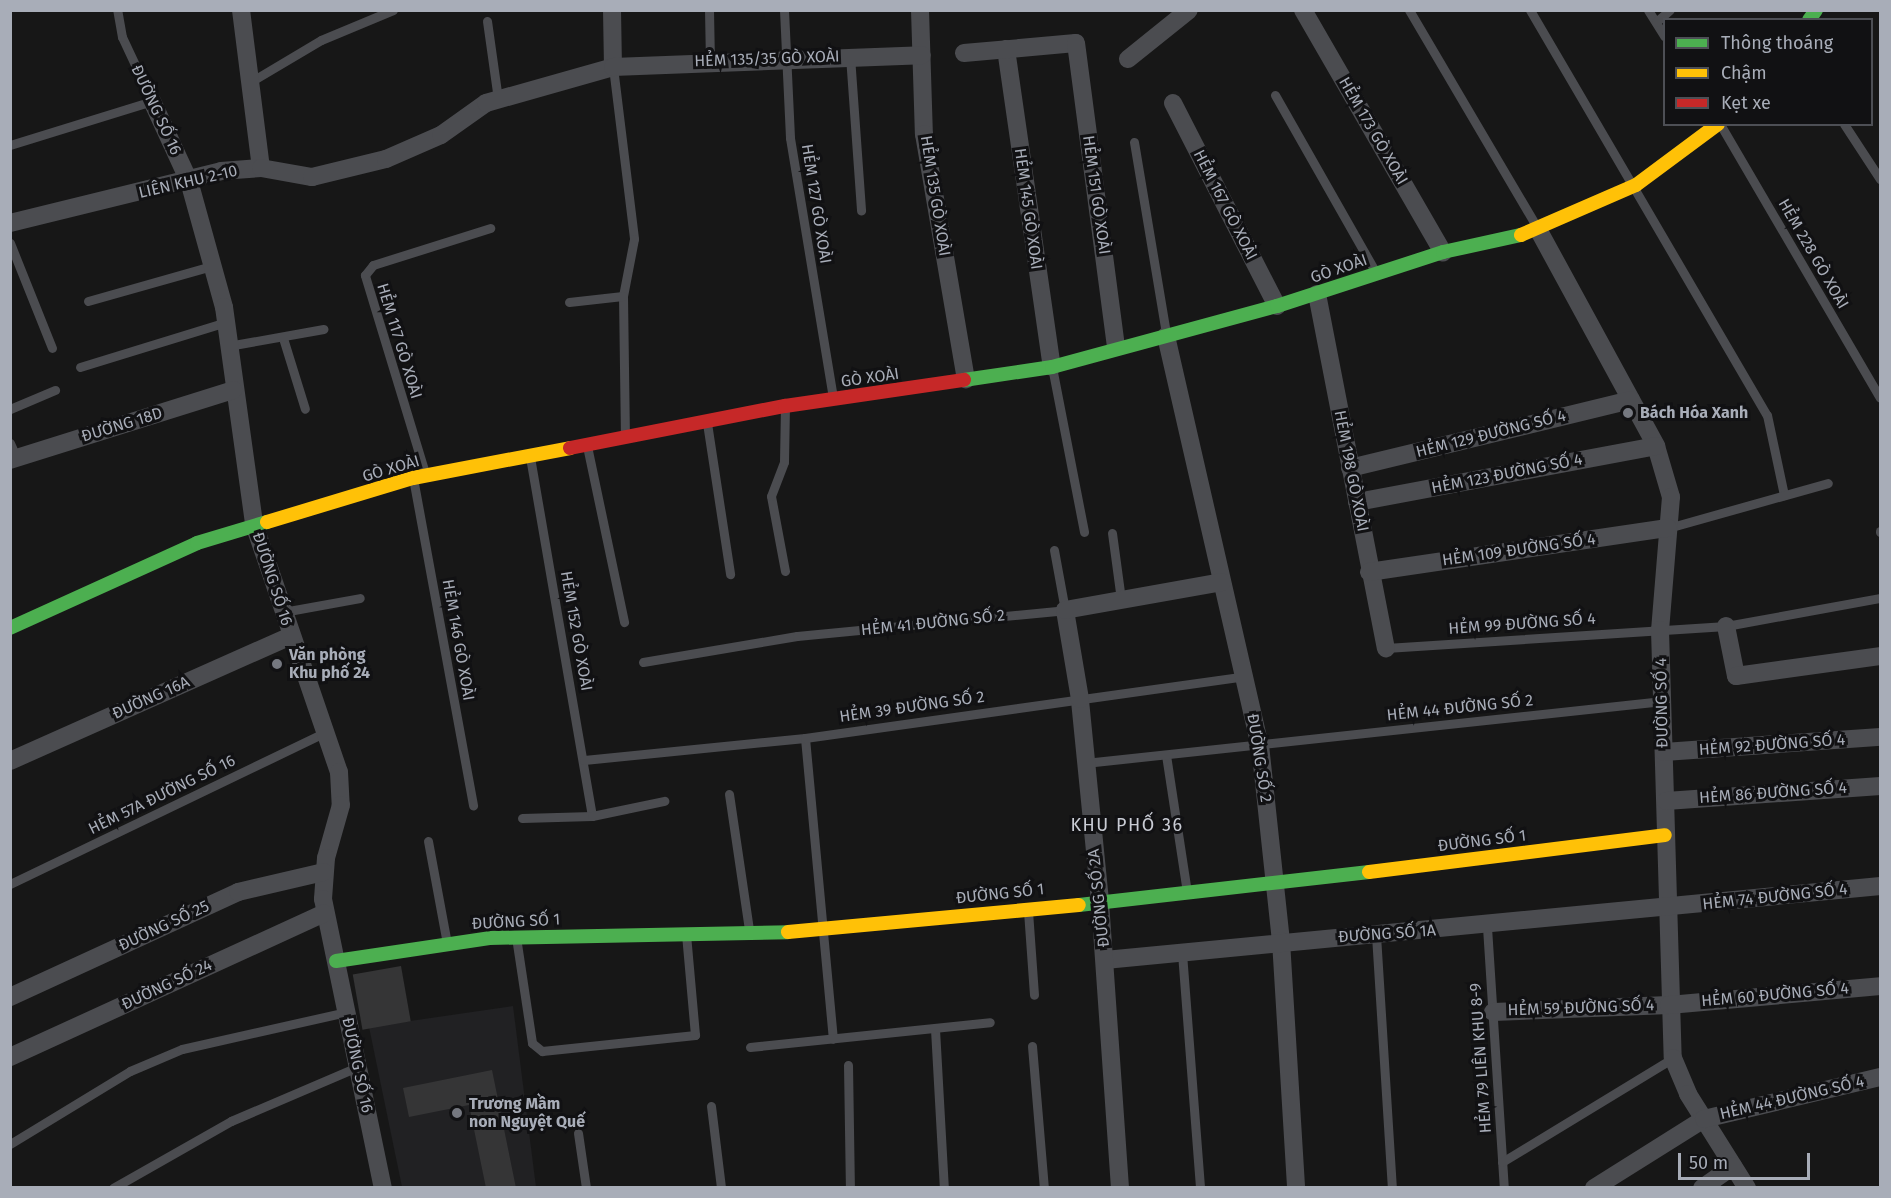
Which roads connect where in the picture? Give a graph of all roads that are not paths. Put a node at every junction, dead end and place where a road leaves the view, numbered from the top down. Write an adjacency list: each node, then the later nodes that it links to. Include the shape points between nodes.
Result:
1 (117, 10): 28 (lane, ĐƯỜNG SỐ 16, via 122,37)
2 (241, 10): 25 (street)
3 (393, 10): 25 (lane, via 321,40)
4 (612, 10): 24 (street)
5 (709, 10): 23 (lane)
6 (784, 10): 21 (lane, HẺM 127 GÒ XOÀI)
7 (920, 10): 19 (street, HẺM 135 GÒ XOÀI)
8 (1189, 10): 22 (street)
9 (1303, 10): 44 (street, HẺM 173 GÒ XOÀI)
10 (1409, 10): 42 (lane)
11 (1530, 10): 38 (lane)
12 (1648, 10): 15 (lane)
13 (1670, 10): 15 (lane)
14 (487, 21): 27 (lane)
15 (1656, 22): 16 (lane)
16 (1663, 33)
17 (1006, 49): 18 (street); 57 (street, HẺM 151 GÒ XOÀI, via 1076,43); 60 (street, HẺM 145 GÒ XOÀI)
18 (964, 53)
19 (922, 55): 20 (street, HẺM 135/35 GÒ XOÀI); 61 (street, HẺM 135 GÒ XOÀI, via 924,134)
20 (850, 56): 21 (street, HẺM 135/35 GÒ XOÀI); 39 (lane)
21 (785, 58): 23 (street, HẺM 135/35 GÒ XOÀI); 65 (lane, HẺM 127 GÒ XOÀI, via 790,138)
22 (1128, 59)
23 (710, 61): 24 (street, HẺM 135/35 GÒ XOÀI)
24 (613, 67): 27 (street, LIÊN KHU 2-10); 48 (lane, via 634,239)
25 (252, 81): 35 (street)
26 (1275, 95): 46 (lane)
27 (498, 99): 35 (street, LIÊN KHU 2-10, via 441,135 386,159 312,177)
28 (152, 101): 34 (lane); 37 (street, ĐƯỜNG SỐ 16)
29 (1173, 103): 51 (street, HẺM 167 GÒ XOÀI)
30 (1716, 126): 38 (street, GÒ XOÀI)
31 (1720, 126): 64 (lane, HẺM 228 GÒ XOÀI)
32 (1845, 126): 36 (lane)
33 (1134, 142): 54 (lane)
34 (10, 145)
35 (261, 168): 37 (street, LIÊN KHU 2-10, via 221,171)
36 (1881, 178)
37 (189, 181): 40 (street, LIÊN KHU 2-10); 45 (street, ĐƯỜNG SỐ 16)
38 (1636, 185): 42 (street, GÒ XOÀI); 79 (lane, via 1767,416)
39 (861, 211)
40 (10, 223)
41 (490, 228): 77 (lane, HẺM 117 GÒ XOÀI, via 373,266 365,275)
42 (1539, 231): 44 (street, GÒ XOÀI); 66 (street, ĐƯỜNG SỐ 4)
43 (10, 243): 58 (lane)
44 (1443, 252): 46 (street, GÒ XOÀI)
45 (212, 266): 49 (lane); 52 (street, ĐƯỜNG SỐ 16)
46 (1376, 273): 47 (street, GÒ XOÀI)
47 (1317, 294): 51 (street, GÒ XOÀI); 76 (street, HẺM 198 GÒ XOÀI)
48 (623, 296): 50 (lane); 71 (lane)
49 (88, 301)
50 (569, 302)
51 (1277, 306): 54 (street, GÒ XOÀI)
52 (226, 322): 56 (street, ĐƯỜNG SỐ 16); 59 (lane)
53 (323, 329): 55 (lane)
54 (1166, 336): 57 (street, GÒ XOÀI); 89 (street, ĐƯỜNG SỐ 2)
55 (283, 338): 56 (lane); 69 (lane)
56 (228, 346): 63 (street, ĐƯỜNG SỐ 16)
57 (1116, 346): 60 (street, GÒ XOÀI)
58 (52, 348)
59 (80, 367)
60 (1052, 367): 61 (street, GÒ XOÀI); 83 (lane)
61 (966, 379): 65 (street, GÒ XOÀI)
62 (55, 390): 68 (lane)
63 (233, 390): 75 (street, ĐƯỜNG 18D); 81 (street, ĐƯỜNG SỐ 16)
64 (1881, 398)
65 (833, 400): 67 (street, GÒ XOÀI)
66 (1632, 400): 73 (street, ĐƯỜNG SỐ 4); 76 (street, HẺM 129 ĐƯỜNG SỐ 4)
67 (786, 406): 70 (street, GÒ XOÀI); 86 (lane, via 784,462 771,496)
68 (10, 409)
69 (305, 409)
70 (707, 423): 71 (street, GÒ XOÀI); 88 (lane)
71 (625, 436): 72 (street, GÒ XOÀI)
72 (587, 443): 74 (street, GÒ XOÀI); 95 (lane)
73 (1656, 446): 80 (street, HẺM 123 ĐƯỜNG SỐ 4); 82 (street, ĐƯỜNG SỐ 4, via 1671,497)
74 (529, 452): 77 (street, GÒ XOÀI); 112 (lane, HẺM 152 GÒ XOÀI)
75 (12, 457)
76 (1350, 468): 80 (street, HẺM 198 GÒ XOÀI)
77 (419, 477): 81 (street, GÒ XOÀI); 119 (lane, HẺM 146 GÒ XOÀI)
78 (1828, 483): 79 (lane)
79 (1784, 495): 82 (lane)
80 (1357, 502): 87 (street, HẺM 198 GÒ XOÀI)
81 (254, 524): 94 (street, ĐƯỜNG SỐ 16); 97 (street, GÒ XOÀI, via 165,557)
82 (1668, 528): 87 (street, HẺM 109 ĐƯỜNG SỐ 4); 98 (street, ĐƯỜNG SỐ 4)
83 (1084, 532)
84 (1112, 533): 92 (lane)
85 (1054, 550): 93 (lane)
86 (784, 571)
87 (1369, 572): 100 (street, HẺM 198 GÒ XOÀI)
88 (730, 574)
89 (1222, 582): 92 (street, HẺM 41 ĐƯỜNG SỐ 2); 103 (street, ĐƯỜNG SỐ 2)
90 (360, 598): 94 (lane)
91 (1881, 598): 96 (lane, HẺM 99 ĐƯỜNG SỐ 4)
92 (1121, 600): 93 (street, HẺM 41 ĐƯỜNG SỐ 2)
93 (1065, 610): 102 (lane, HẺM 41 ĐƯỜNG SỐ 2, via 796,636); 104 (street, ĐƯỜNG SỐ 2A)
94 (283, 612): 99 (street, ĐƯỜNG SỐ 16)
95 (624, 622)
96 (1726, 626): 98 (lane, HẺM 99 ĐƯỜNG SỐ 4); 101 (street, via 1736,676)
97 (10, 628)
98 (1660, 630): 100 (lane, HẺM 99 ĐƯỜNG SỐ 4); 105 (street, ĐƯỜNG SỐ 4)
99 (291, 636): 106 (street, ĐƯỜNG SỐ 16); 113 (street, ĐƯỜNG 16A)
100 (1386, 648)
101 (1881, 656)
102 (643, 662)
103 (1244, 676): 104 (lane, HẺM 39 ĐƯỜNG SỐ 2); 109 (street, ĐƯỜNG SỐ 2)
104 (1080, 699): 108 (lane, HẺM 39 ĐƯỜNG SỐ 2); 114 (street, ĐƯỜNG SỐ 2A)
105 (1663, 701): 109 (lane, HẺM 44 ĐƯỜNG SỐ 2); 110 (street, ĐƯỜNG SỐ 4)
106 (326, 732): 124 (street, ĐƯỜNG SỐ 16, via 341,792); 126 (lane, HẺM 57A ĐƯỜNG SỐ 16)
107 (1881, 737): 110 (street, HẺM 92 ĐƯỜNG SỐ 4)
108 (805, 738): 112 (lane, HẺM 39 ĐƯỜNG SỐ 2); 135 (lane)
109 (1260, 745): 111 (lane, HẺM 44 ĐƯỜNG SỐ 2); 125 (street, ĐƯỜNG SỐ 2)
110 (1664, 752): 118 (street, ĐƯỜNG SỐ 4)
111 (1166, 755): 114 (lane, HẺM 44 ĐƯỜNG SỐ 2); 128 (lane)
112 (584, 760): 120 (lane, HẺM 152 GÒ XOÀI)
113 (10, 761)
114 (1085, 763): 129 (street, ĐƯỜNG SỐ 2A)
115 (1881, 786): 118 (street, HẺM 86 ĐƯỜNG SỐ 4)
116 (729, 794): 134 (lane)
117 (664, 801): 120 (lane)
118 (1666, 801): 122 (street, ĐƯỜNG SỐ 4)
119 (473, 806)
120 (592, 816): 121 (lane)
121 (522, 818)
122 (1665, 835): 125 (street, ĐƯỜNG SỐ 1); 131 (street, ĐƯỜNG SỐ 4)
123 (428, 841): 140 (lane)
124 (324, 872): 132 (street, ĐƯỜNG SỐ 16); 146 (street, ĐƯỜNG SỐ 25, via 238,892)
125 (1275, 884): 128 (street, ĐƯỜNG SỐ 1); 139 (street, ĐƯỜNG SỐ 2)
126 (10, 885)
127 (1881, 886): 131 (street, HẺM 74 ĐƯỜNG SỐ 4)
128 (1187, 894): 129 (street, ĐƯỜNG SỐ 1)
129 (1100, 901): 130 (street, ĐƯỜNG SỐ 1); 142 (street, ĐƯỜNG SỐ 2A)
130 (1028, 908): 135 (street, ĐƯỜNG SỐ 1); 145 (lane)
131 (1669, 909): 133 (street, ĐƯỜNG SỐ 1A); 147 (street, ĐƯỜNG SỐ 4)
132 (324, 913): 143 (street, ĐƯỜNG SỐ 16); 155 (street, ĐƯỜNG SỐ 24)
133 (1487, 927): 137 (street, ĐƯỜNG SỐ 1A); 149 (lane, HẺM 79 LIÊN KHU 8-9)
134 (749, 929): 135 (street, ĐƯỜNG SỐ 1); 136 (street, ĐƯỜNG SỐ 1)
135 (819, 931): 152 (lane)
136 (686, 932): 138 (street, ĐƯỜNG SỐ 1); 138 (lane, via 695,1035 542,1051 532,1043)
137 (1376, 935): 139 (street, ĐƯỜNG SỐ 1A); 176 (lane)
138 (516, 937): 140 (street, ĐƯỜNG SỐ 1)
139 (1281, 941): 141 (street, ĐƯỜNG SỐ 1A); 175 (street, ĐƯỜNG SỐ 2)
140 (447, 944): 143 (street, ĐƯỜNG SỐ 1)
141 (1182, 953): 142 (street, ĐƯỜNG SỐ 1A); 174 (lane)
142 (1105, 960): 173 (street, ĐƯỜNG SỐ 2A)
143 (336, 961): 148 (street, ĐƯỜNG SỐ 16)
144 (1881, 986): 147 (street, HẺM 60 ĐƯỜNG SỐ 4)
145 (1034, 995)
146 (10, 998)
147 (1669, 1005): 149 (street, HẺM 59 ĐƯỜNG SỐ 4); 156 (street, ĐƯỜNG SỐ 4)
148 (346, 1012): 158 (street, ĐƯỜNG SỐ 16); 163 (lane, via 182,1049 130,1071)
149 (1492, 1012): 164 (lane, HẺM 79 LIÊN KHU 8-9)
150 (990, 1022): 151 (lane)
151 (935, 1029): 152 (lane); 171 (lane)
152 (833, 1039): 154 (lane)
153 (1032, 1046): 172 (lane)
154 (750, 1047)
155 (10, 1057)
156 (1673, 1058): 161 (street, ĐƯỜNG SỐ 4); 164 (lane)
157 (848, 1065): 170 (lane)
158 (357, 1067): 166 (lane, via 231,1121); 167 (street, ĐƯỜNG SỐ 16)
159 (1881, 1077): 161 (street, HẺM 44 ĐƯỜNG SỐ 4)
160 (711, 1106): 169 (lane)
161 (1704, 1119): 165 (street, ĐƯỜNG SỐ 4); 178 (street, HẺM 44 ĐƯỜNG SỐ 4)
162 (578, 1133): 168 (lane)
163 (10, 1144)
164 (1502, 1162): 177 (lane, HẺM 79 LIÊN KHU 8-9)
165 (1733, 1166): 179 (street); 180 (street, ĐƯỜNG SỐ 4)
166 (113, 1188)
167 (382, 1188)
168 (586, 1188)
169 (722, 1188)
170 (850, 1188)
171 (944, 1188)
172 (1044, 1188)
173 (1120, 1188)
174 (1200, 1188)
175 (1296, 1188)
176 (1392, 1188)
177 (1504, 1188)
178 (1594, 1188)
179 (1702, 1188)
180 (1747, 1188)

